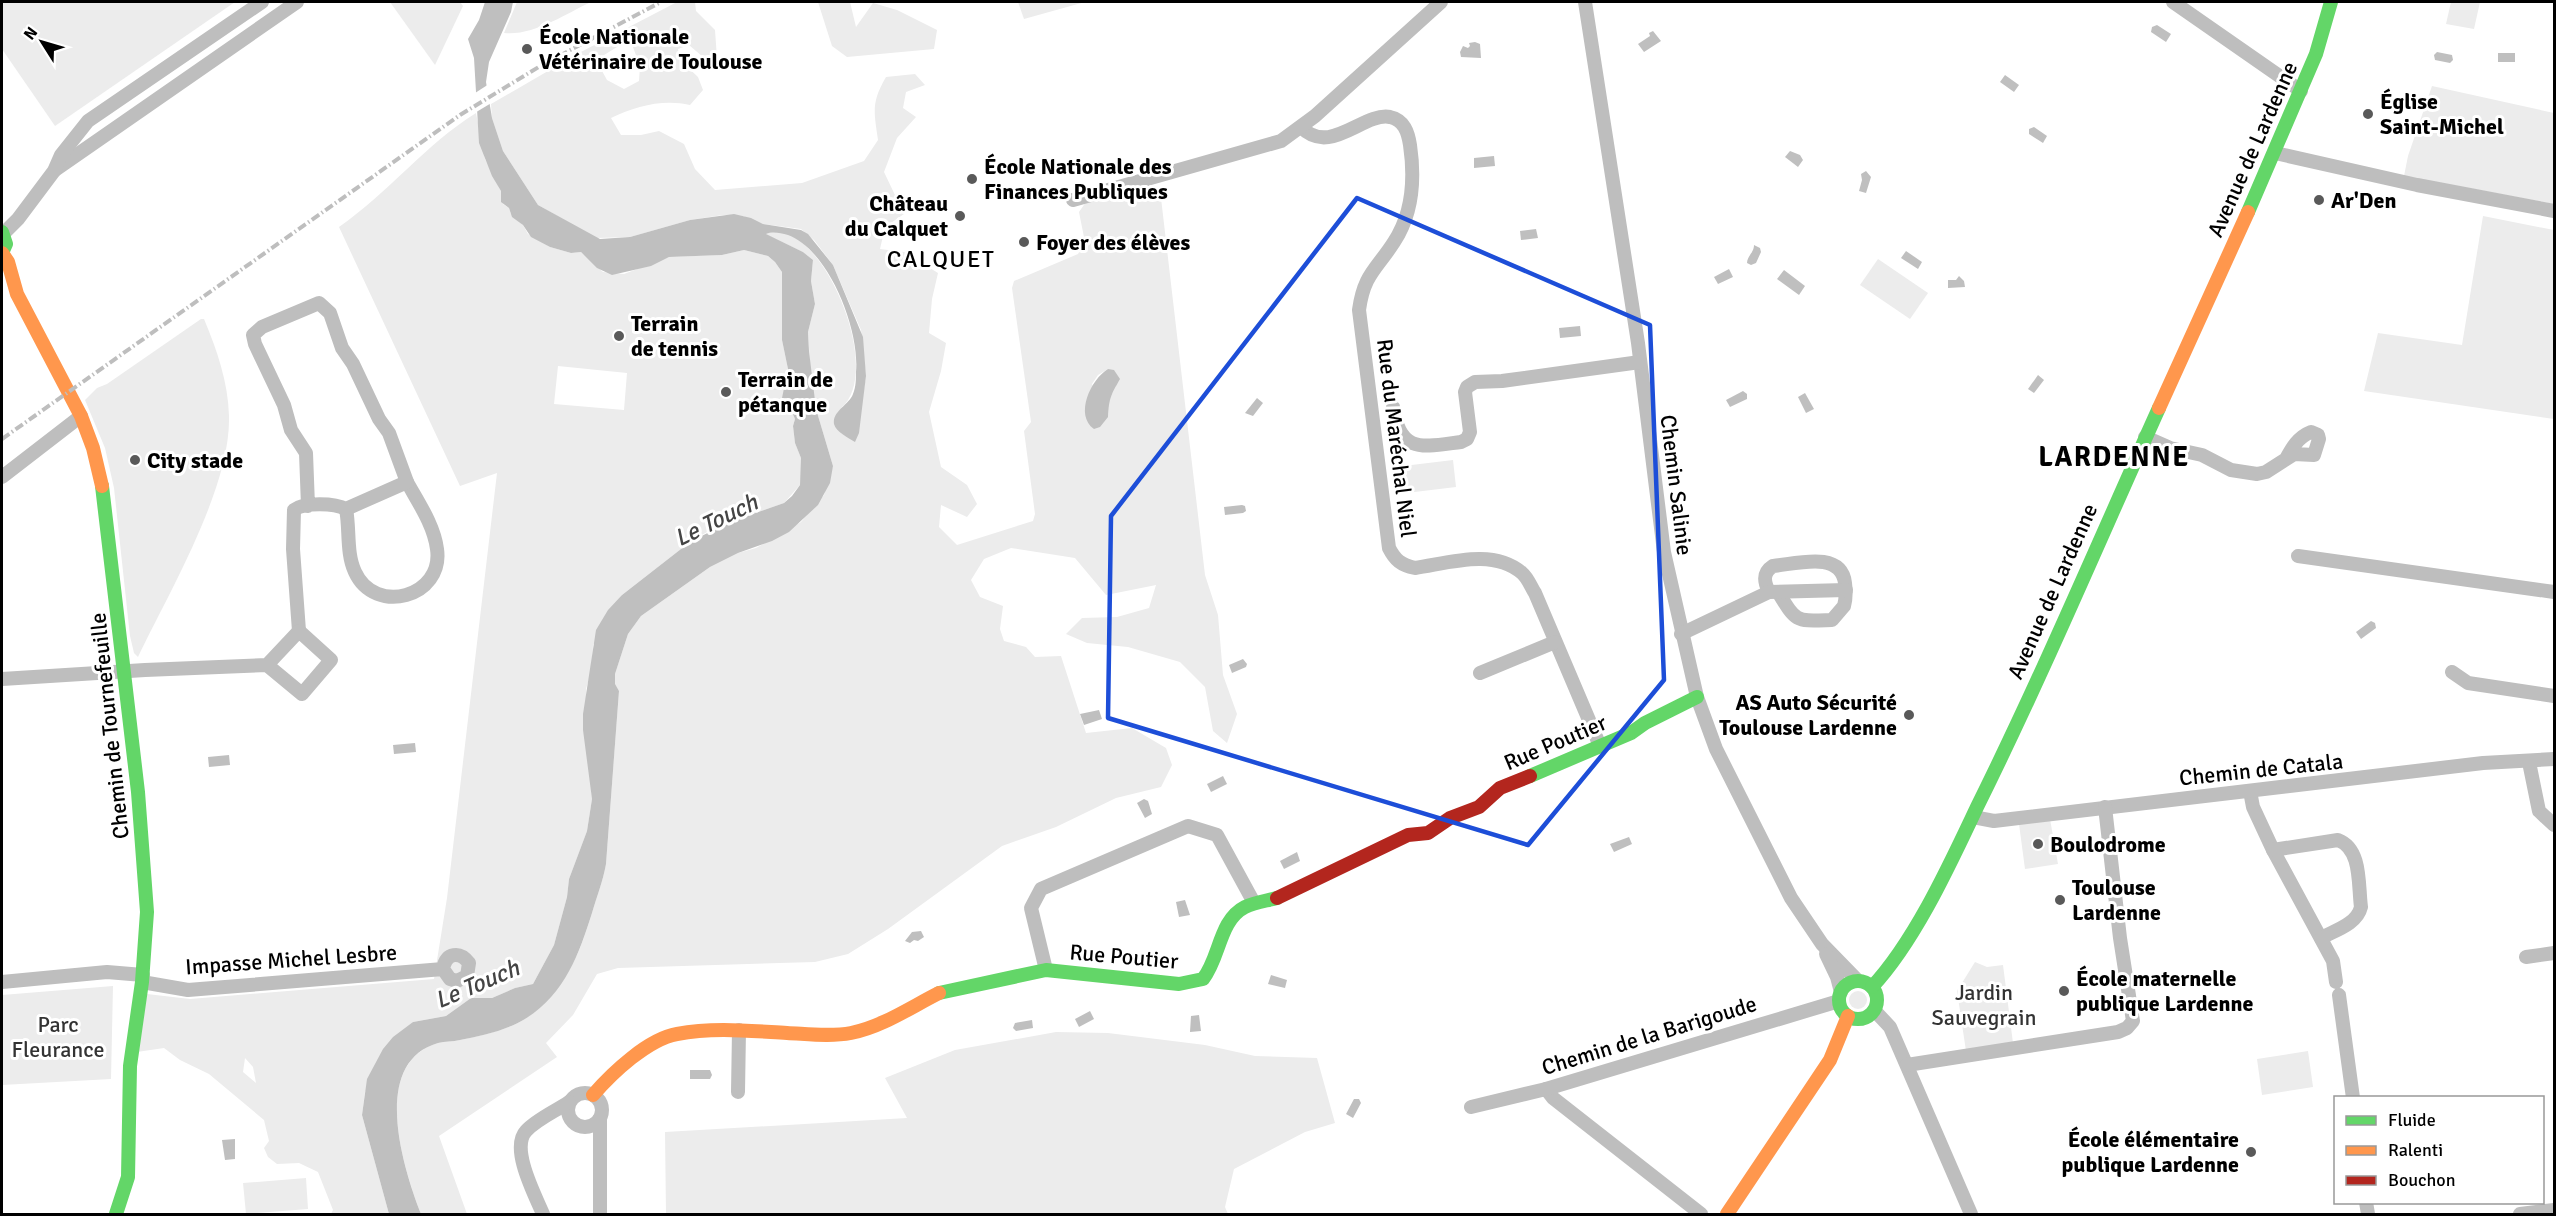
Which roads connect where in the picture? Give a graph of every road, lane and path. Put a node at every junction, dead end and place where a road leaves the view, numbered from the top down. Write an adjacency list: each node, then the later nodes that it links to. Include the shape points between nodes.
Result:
1 (262, 2): 7 (street)
2 (297, 2): 8 (street)
3 (1441, 2): 10 (street)
4 (1585, 2): 17 (street, Chemin Salinie)
5 (2173, 2): 9 (street)
6 (2331, 2): 9 (street, Avenue de Lardenne)
7 (176, 61): 8 (street); 12 (street, via 88,121 61,155)
8 (187, 78): 12 (street)
9 (2301, 91): 11 (street, Avenue de Lardenne)
10 (1301, 127): 13 (street, via 1281,141); 32 (street, Rue du Maréchal Niel, via 1318,138 1391,117 1402,123 1409,139 1413,182 1408,210 1394,243 1370,272 1359,310 1393,557 1415,568 1488,558 1505,563 1524,574)
11 (2275, 153): 14 (street); 20 (street, Avenue de Lardenne)
12 (54, 171): 15 (street, via 18,219)
13 (1073, 200)
14 (2554, 212)
15 (2, 233): 16 (street, via 6,244)
16 (2, 253): 19 (street, Chemin de Tournefeuille, via 16,294)
17 (1640, 362): 18 (street, via 1475,382 1465,392 1470,432 1461,442 1417,445 1402,437); 31 (street, Chemin Salinie, via 1664,552)
18 (1393, 407)
19 (81, 416): 22 (street); 34 (street, Chemin de Tournefeuille, via 104,495)
20 (2145, 437): 21 (street, via 2169,448 2202,455 2231,470 2257,474); 45 (street, Avenue de Lardenne)
21 (2286, 459)
22 (2, 477)
23 (407, 482): 24 (street, via 389,433 342,348 330,313 319,303 313,304 253,335 291,430 306,453); 25 (street); 25 (street, via 438,549 430,579 412,594 386,597 361,583 352,564)
24 (308, 506): 25 (street); 30 (street, via 297,507 292,515)
25 (346, 509)
26 (2298, 556): 29 (street)
27 (1846, 590): 28 (street); 28 (street, via 1844,606 1832,620 1804,621 1792,616); 28 (street, via 1844,574 1828,562 1773,566 1765,575 1765,583)
28 (1773, 592): 31 (street)
29 (2554, 592)
30 (299, 631): 33 (street); 33 (street, via 331,660 302,694)
31 (1682, 634): 39 (street, Chemin Salinie)
32 (1555, 642): 36 (street); 40 (street, Rue du Maréchal Niel)
33 (267, 665): 34 (street)
34 (124, 671): 37 (street); 55 (street, Chemin de Tournefeuille, via 146,885)
35 (2452, 672): 38 (street, via 2468,683)
36 (1480, 673)
37 (2, 679)
38 (2554, 696)
39 (1697, 697): 40 (street, Rue Poutier); 50 (street, Chemin Salinie, via 1741,802 1791,898)
40 (1600, 746): 48 (street, Rue Poutier, via 1500,789 1479,807 1450,818 1428,833 1401,838 1278,898)
41 (2554, 759): 42 (street, Chemin de Catala)
42 (2529, 762): 43 (street, Chemin de Catala, via 2483,763); 46 (street, via 2539,811)
43 (2250, 791): 44 (street, Chemin de Catala); 47 (street, via 2253,807)
44 (2105, 807): 45 (street, Chemin de Catala, via 1994,821); 63 (street, via 2133,1021 2118,1032)
45 (1973, 817): 58 (street, Avenue de Lardenne, via 1899,954)
46 (2554, 825)
47 (2273, 850): 49 (street); 49 (street, via 2338,840 2354,852 2359,914)
48 (1253, 901): 54 (street, Rue Poutier, via 1236,912 1226,926 1217,960 1203,979 1179,984); 54 (street, via 1217,835 1188,826 1041,889 1031,908)
49 (2321, 938): 67 (street, via 2333,961)
50 (1822, 944): 56 (street, Chemin Salinie); 59 (street, Chemin Salinie, via 1837,977)
51 (2554, 953): 52 (street)
52 (2526, 957)
53 (443, 969): 55 (street, Impasse Michel Lesbre, via 188,990)
54 (1046, 970): 62 (street, Rue Poutier, via 942,991 869,1028 851,1033)
55 (142, 978): 57 (street, Impasse Michel Lesbre, via 106,972); 72 (street, Chemin de Tournefeuille, via 130,1066 128,1177)
56 (1858, 981): 58 (street); 59 (street, via 1848,984)
57 (2, 982)
58 (1872, 987): 60 (street, via 1877,998)
59 (1840, 996): 61 (street, via 1840,1007); 64 (street, Chemin de la Barigoude)
60 (1874, 1010): 61 (street, via 1862,1018); 63 (street, via 1890,1027)
61 (1848, 1016): 76 (street, via 1830,1059)
62 (738, 1030): 65 (street); 66 (street, Rue Poutier, via 676,1034 657,1042 612,1073)
63 (1907, 1065): 77 (street)
64 (1546, 1089): 69 (street, Chemin de la Barigoude); 75 (street)
65 (738, 1092)
66 (593, 1095): 68 (street, via 575,1095); 70 (street, via 600,1101)
67 (2353, 1096)
68 (569, 1102): 70 (street, via 570,1119 577,1125 594,1124); 73 (street, via 526,1131 521,1140 520,1153)
69 (1471, 1107)
70 (600, 1118): 74 (street)
71 (2554, 1210): 78 (street)
72 (116, 1215)
73 (543, 1215)
74 (600, 1215)
75 (1701, 1215)
76 (1727, 1215)
77 (1971, 1215)
78 (2520, 1215)

